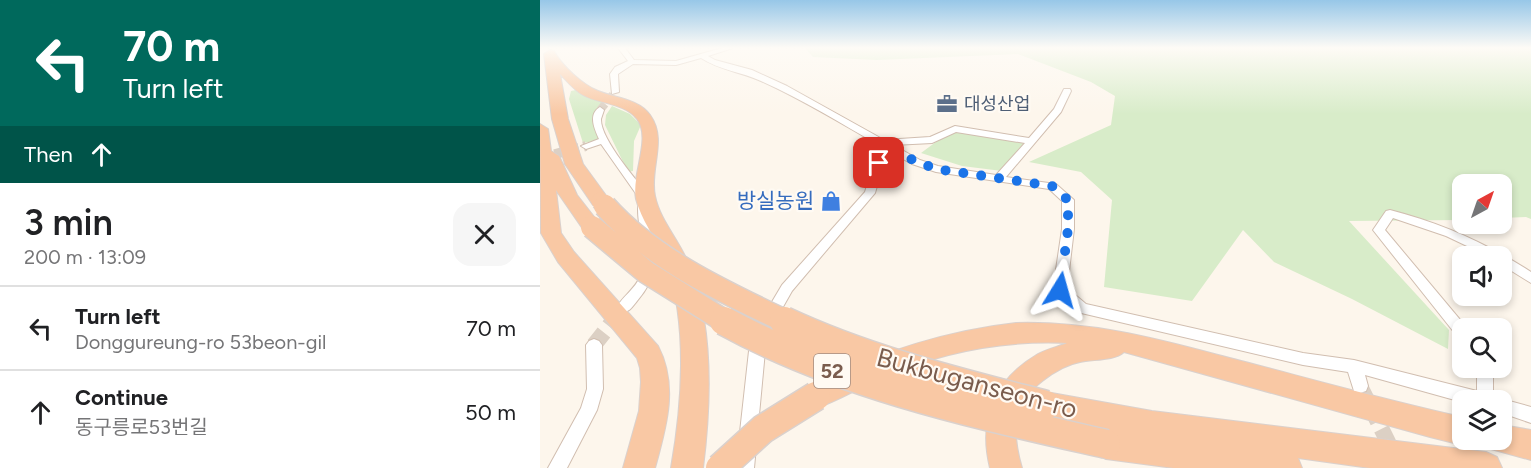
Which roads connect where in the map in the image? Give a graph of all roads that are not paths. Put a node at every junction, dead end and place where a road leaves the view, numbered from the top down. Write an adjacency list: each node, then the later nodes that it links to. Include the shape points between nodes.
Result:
1 (553, 70): 42 (highway, Bukbuganseon-ro / 52, bridge, via 560,119 574,164 624,228 711,286 814,336 950,380 1046,405 1152,425)
2 (567, 70): 18 (highway, via 589,92 638,112 647,122 650,150 643,178)
3 (617, 70): 6 (street)
4 (741, 70): 13 (street, via 784,88)
5 (1067, 91): 12 (street, via 1058,110)
6 (615, 92)
7 (600, 110): 10 (street, via 597,122)
8 (540, 118): 41 (highway, Bukbuganseon-ro / 52, bridge, via 554,168 568,196 616,252 707,312 759,340 837,373 928,402 1106,444)
9 (540, 129): 19 (highway)
10 (604, 140): 14 (street); 18 (street)
11 (932, 140): 12 (street, via 955,129); 13 (street); 15 (street)
12 (1032, 141): 17 (street)
13 (884, 143): 15 (street); 16 (street)
14 (586, 146)
15 (906, 158): 16 (street, via 891,155); 17 (street, via 936,169)
16 (879, 163): 39 (street, via 870,193 787,288 765,326 757,351)
17 (999, 179): 27 (street, via 1052,186 1068,200 1060,290 1082,308 1271,352)
18 (645, 198): 23 (street, via 642,211 651,260 642,286); 37 (highway, via 680,272 693,341)
19 (545, 225): 36 (highway, via 566,257 649,354 655,369 651,428)
20 (1477, 246): 24 (street, via 1390,213 1379,230)
21 (1512, 266): 22 (street)
22 (1531, 278)
23 (624, 307)
24 (1452, 321)
25 (1132, 344): 32 (highway); 38 (highway, bridge, via 1046,332 986,337 924,351 816,396 763,429); 40 (highway, via 1082,350 1055,358 1024,382 1004,410 1002,457)
26 (594, 345): 35 (street, via 595,389 589,410)
27 (1354, 366): 28 (street); 29 (street)
28 (1360, 386)
29 (1452, 392)
30 (1512, 409): 31 (street)
31 (1531, 415)
32 (1452, 428)
33 (1512, 441): 34 (highway)
34 (1531, 446)
35 (557, 468)
36 (639, 468)
37 (687, 468)
38 (720, 468)
39 (745, 468)
40 (1006, 468)
41 (1286, 468)
42 (1486, 468)

